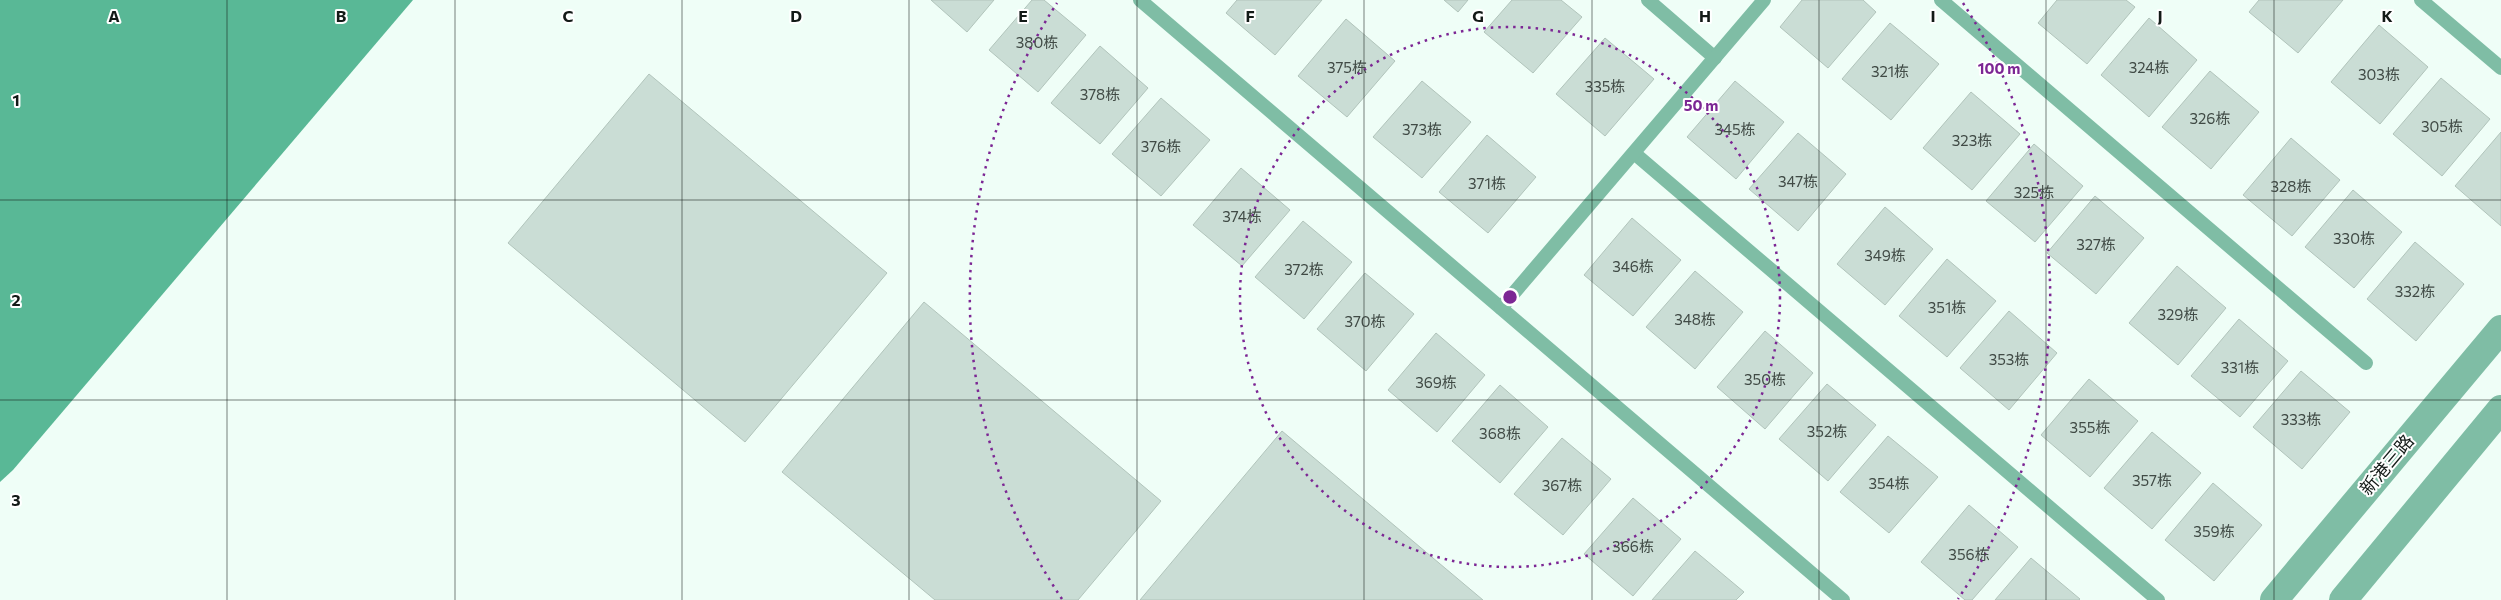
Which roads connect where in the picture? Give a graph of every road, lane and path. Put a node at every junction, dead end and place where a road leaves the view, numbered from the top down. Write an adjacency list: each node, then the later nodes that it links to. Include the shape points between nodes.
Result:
1 (1140, 0): 9 (lane)
2 (1648, 0): 6 (lane)
3 (1764, 0): 6 (lane)
4 (1941, 0): 11 (lane)
5 (2421, 0): 7 (lane)
6 (1715, 58): 8 (lane)
7 (2501, 68)
8 (1634, 153): 9 (lane); 14 (lane)
9 (1501, 308): 13 (lane)
10 (2501, 329): 15 (street, 新港三路)
11 (2366, 363)
12 (2501, 408): 16 (street)
13 (1843, 600)
14 (2158, 600)
15 (2274, 600)
16 (2343, 600)

